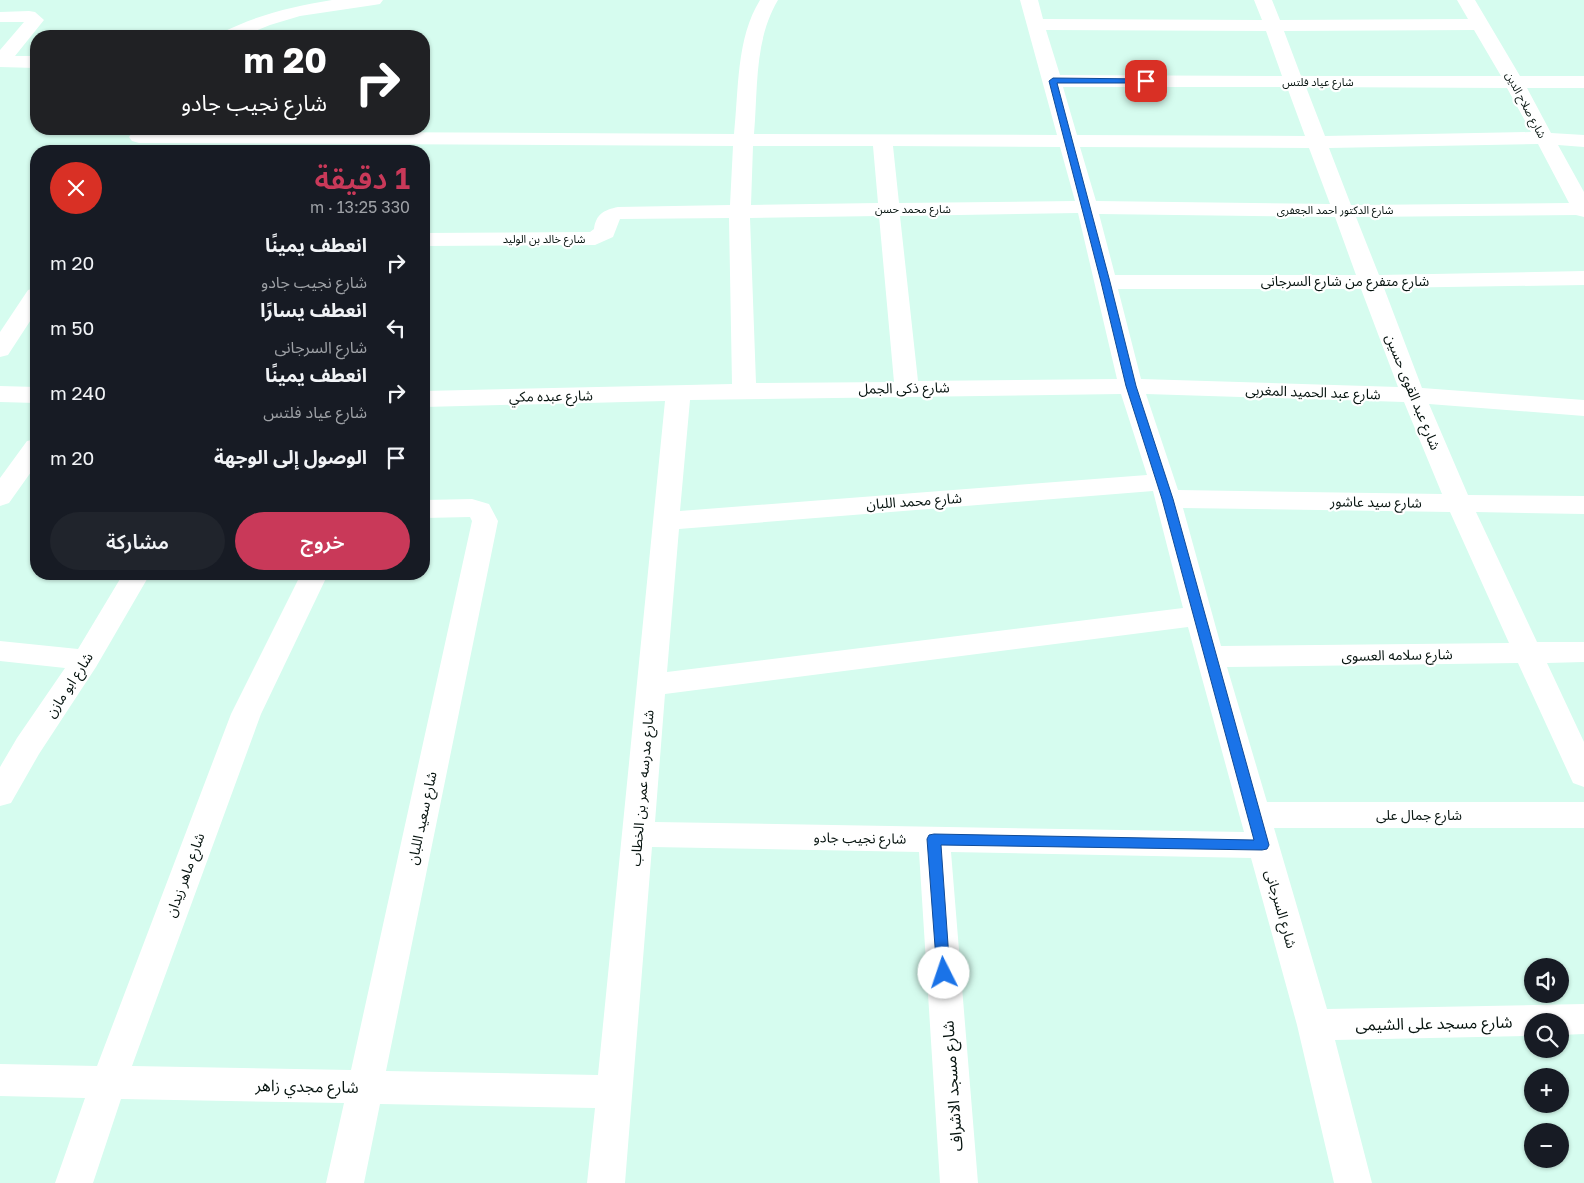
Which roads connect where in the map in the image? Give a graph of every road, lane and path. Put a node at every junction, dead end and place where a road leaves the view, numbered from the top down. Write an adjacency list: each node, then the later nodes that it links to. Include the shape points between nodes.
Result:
1 (374, 0): 9 (street, via 291,12)
2 (769, 0): 18 (street, via 759,16 752,46)
3 (1263, 0): 8 (street, شارع عبد القوى حسين)
4 (1466, 0): 7 (street, شارع صلاح الدين)
5 (1033, 12): 8 (street); 12 (street, شارع السرجانى)
6 (2, 20): 10 (street, via 29,16 35,22)
7 (1480, 24): 8 (street); 14 (street, شارع صلاح الدين)
8 (1274, 26): 13 (street, شارع عبد القوى حسين)
9 (240, 30)
10 (1, 61): 11 (street)
11 (30, 62)
12 (1053, 81): 13 (street, شارع عياد فلتس); 20 (street, شارع السرجانى)
13 (1295, 82): 14 (street, شارع عياد فلتس); 22 (street, شارع عبد القوى حسين)
14 (1514, 82): 15 (street, شارع عياد فلتس); 16 (street, شارع صلاح الدين)
15 (1584, 82)
16 (1544, 138): 21 (street); 22 (street); 25 (street, شارع صلاح الدين)
17 (138, 139): 18 (street)
18 (743, 140): 19 (street); 26 (street)
19 (882, 140): 20 (street); 24 (street)
20 (1068, 141): 22 (street); 23 (street, شارع السرجانى)
21 (1584, 141)
22 (1317, 142): 27 (street, شارع عبد القوى حسين)
23 (1087, 207): 24 (street, شارع محمد حسن); 27 (street, شارع الدكتور احمد الجعفرى); 30 (street, شارع السرجانى)
24 (888, 209): 26 (street, شارع محمد حسن); 35 (street)
25 (1584, 209): 27 (street, شارع الدكتور احمد الجعفرى)
26 (738, 210): 28 (street, شارع خالد بن الوليد, via 612,214 606,219 605,232 595,238); 36 (street)
27 (1344, 211): 31 (street, شارع عبد القوى حسين)
28 (430, 239)
29 (1584, 278): 31 (street, شارع متفرع من شارع السرجانى)
30 (1106, 282): 31 (street, شارع متفرع من شارع السرجانى); 34 (street, شارع السرجانى)
31 (1371, 282): 40 (street, شارع عبد القوى حسين)
32 (30, 303): 33 (street)
33 (0, 350)
34 (1131, 386): 35 (street, شارع ذكى الجمل); 40 (street, شارع عبد الحميد المغربى); 44 (street, شارع السرجانى)
35 (906, 388): 36 (street, شارع ذكى الجمل)
36 (744, 391): 37 (street, شارع ذكى الجمل)
37 (678, 393): 41 (street, شارع عبده مكي); 49 (street, شارع مدرسه عمر بن الخطاب)
38 (0, 394): 39 (street)
39 (30, 395)
40 (1413, 395): 42 (street, شارع عبد الحميد المغربى); 46 (street, شارع عبد القوى حسين)
41 (430, 399)
42 (1584, 408)
43 (30, 455): 45 (street)
44 (1165, 491): 46 (street, شارع سيد عاشور); 49 (street, شارع محمد اللبان); 52 (street, شارع السرجانى)
45 (0, 497)
46 (1459, 503): 47 (street, شارع سيد عاشور); 55 (street, شارع عبد القوى حسين)
47 (1584, 505)
48 (430, 509): 70 (street, شارع سعيد اللبان, via 472,508 480,510 484,521)
49 (666, 520): 58 (street, شارع مدرسه عمر بن الخطاب)
50 (133, 580): 57 (street, شارع ابو مازن)
51 (311, 580): 69 (street, شارع ماهر زيدان, via 246,714)
52 (1199, 616): 56 (street, شارع السرجانى); 58 (street)
53 (0, 651): 57 (street)
54 (1584, 652): 55 (street, شارع سلامه العسوى)
55 (1528, 653): 56 (street, شارع سلامه العسوى); 59 (street, شارع عبد القوى حسين)
56 (1210, 657): 61 (street, شارع السرجانى)
57 (86, 660): 60 (street, شارع ابو مازن)
58 (651, 685): 63 (street, شارع مدرسه عمر بن الخطاب)
59 (1584, 775)
60 (0, 794)
61 (1255, 815): 62 (street, شارع جمال على); 65 (street, شارع السرجانى)
62 (1584, 815)
63 (637, 834): 64 (street, شارع نجيب جادو); 71 (street, شارع مدرسه عمر بن الخطاب)
64 (934, 839): 65 (street, شارع نجيب جادو); 75 (street, شارع مسجد الاشراف)
65 (1262, 845): 67 (street, شارع السرجانى)
66 (1584, 1019): 67 (street, شارع مسجد على الشيمى)
67 (1314, 1025): 76 (street, شارع السرجانى)
68 (0, 1080): 69 (street, شارع مجدي زاهر)
69 (108, 1083): 70 (street, شارع مجدي زاهر); 72 (street, شارع ماهر زيدان)
70 (365, 1087): 71 (street, شارع مجدي زاهر); 73 (street, شارع سعيد اللبان)
71 (614, 1092): 74 (street, شارع مدرسه عمر بن الخطاب)
72 (74, 1183)
73 (345, 1183)
74 (606, 1183)
75 (959, 1183)
76 (1353, 1183)

